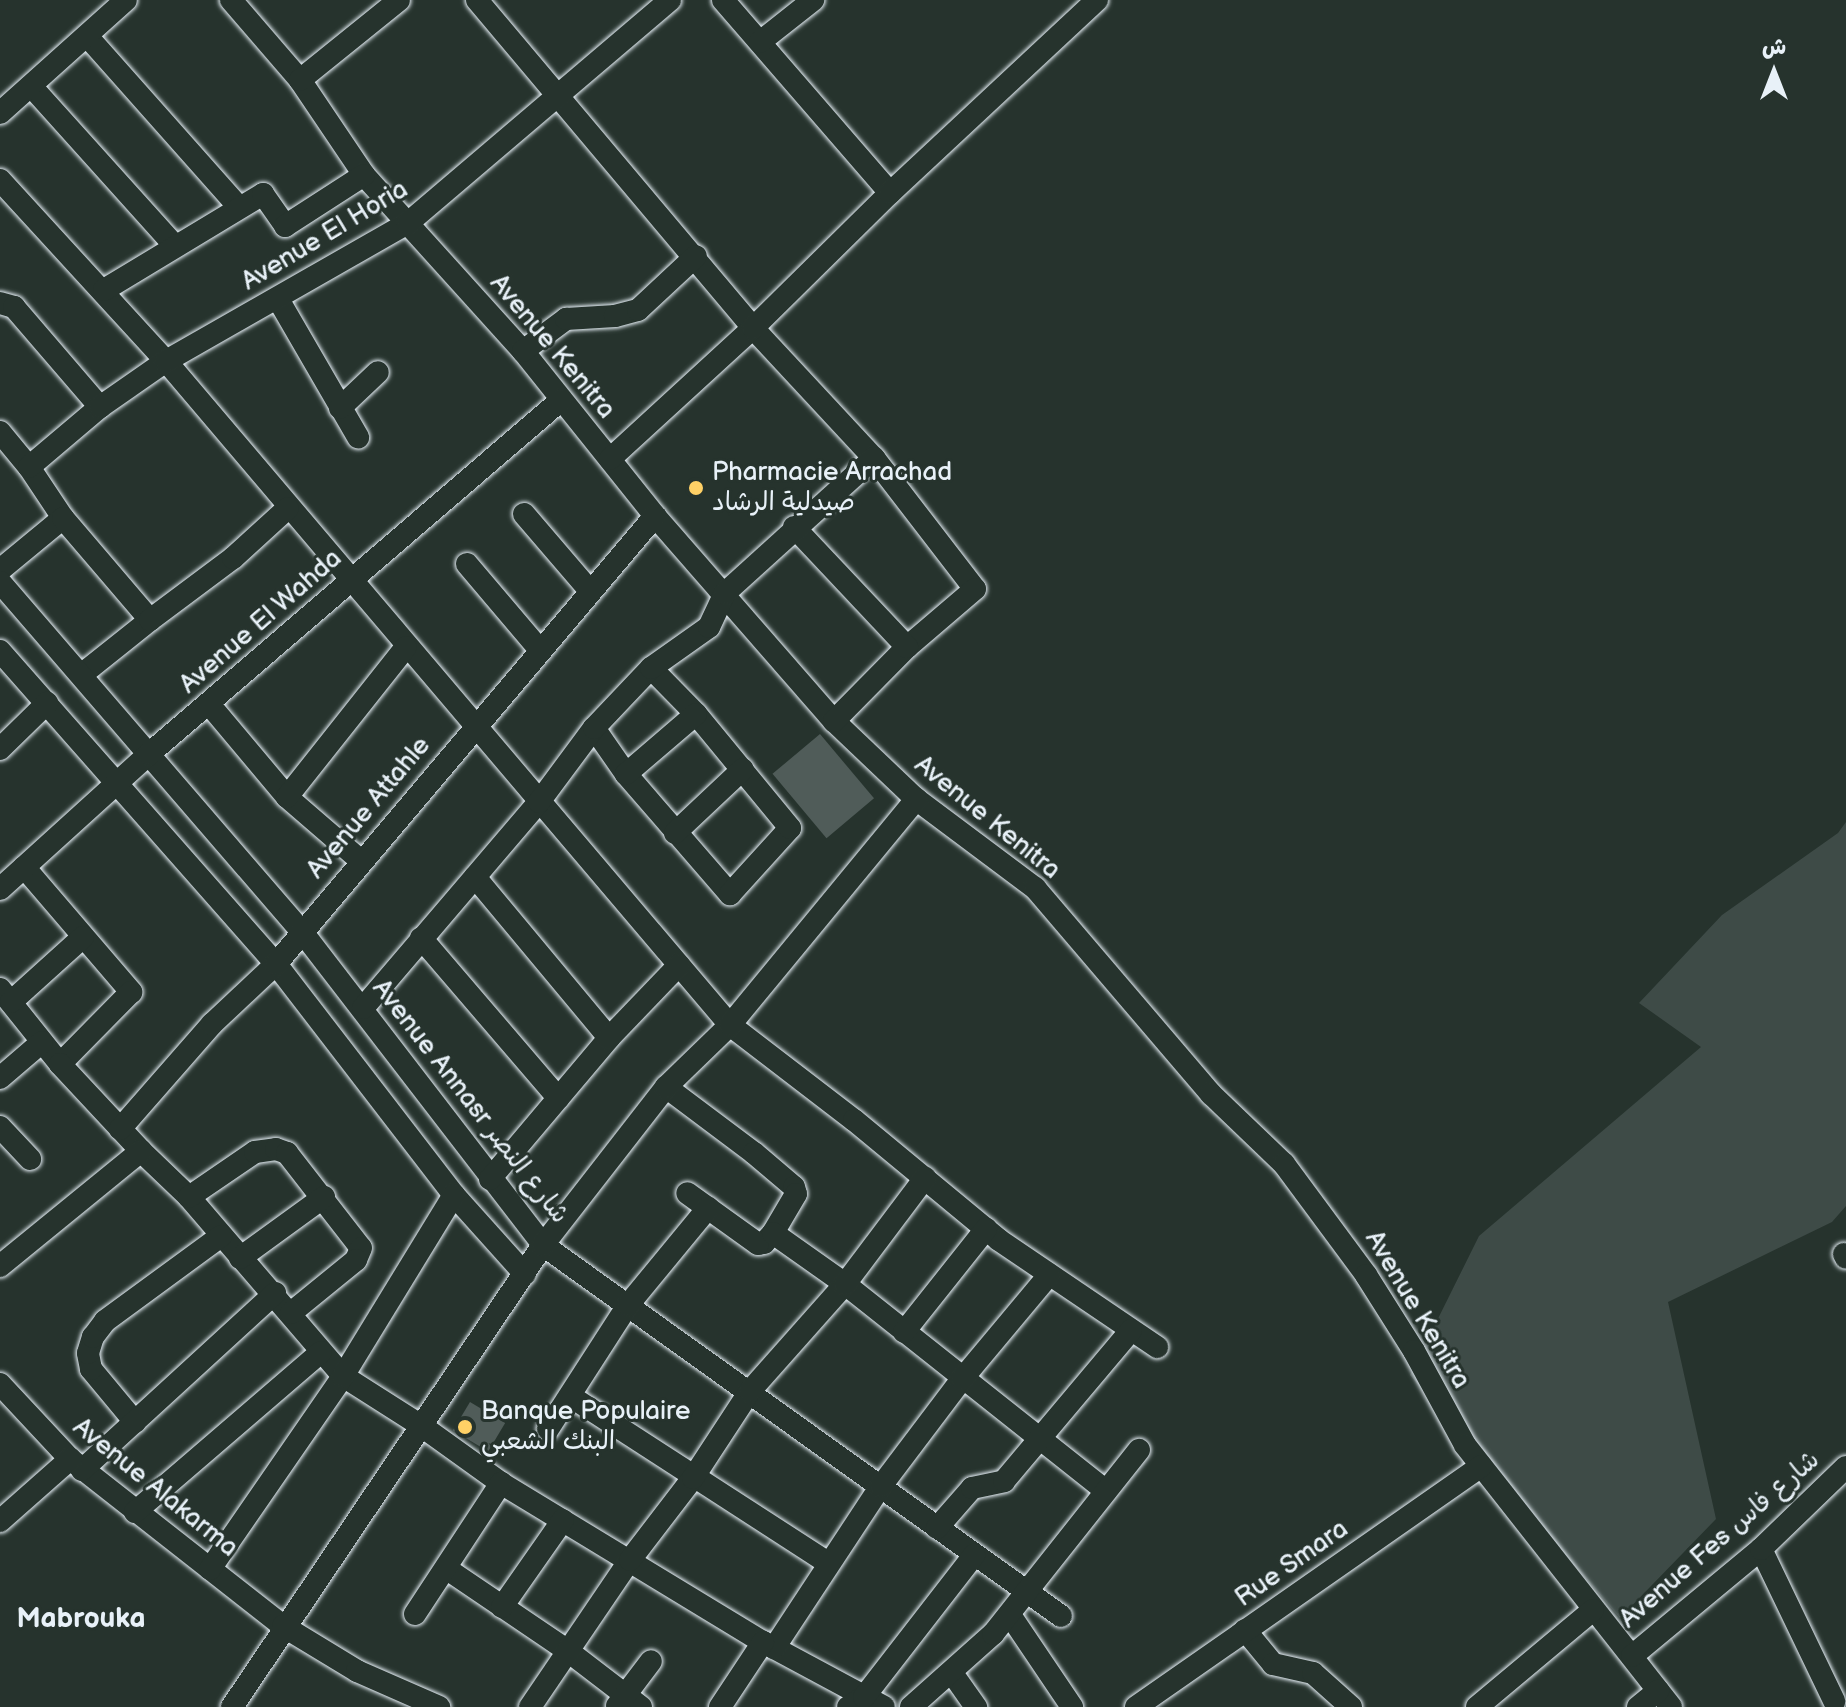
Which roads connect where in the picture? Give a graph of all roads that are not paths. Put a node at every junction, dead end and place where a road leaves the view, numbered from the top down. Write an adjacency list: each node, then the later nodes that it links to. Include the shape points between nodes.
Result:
1 (126, 0): 9 (street)
2 (231, 0): 11 (street, Avenue Kenitra)
3 (399, 0): 11 (street)
4 (477, 0): 13 (street)
5 (670, 0): 13 (street, Avenue El Horia)
6 (723, 0): 10 (street)
7 (813, 0): 10 (street)
8 (1097, 0): 17 (street)
9 (87, 36): 12 (street); 18 (street)
10 (760, 42): 17 (street)
11 (300, 80): 15 (street, Avenue Kenitra)
12 (31, 86): 14 (street); 20 (street)
13 (557, 99): 19 (street, Avenue El Horia); 21 (street)
14 (0, 113)
15 (364, 175): 18 (street, via 285,226 263,194); 19 (street, Avenue Kenitra)
16 (0, 180): 22 (street)
17 (890, 193): 25 (street)
18 (239, 207): 20 (street)
19 (408, 223): 23 (street, Avenue El Horia); 26 (street, Avenue Kenitra)
20 (175, 246): 22 (street)
21 (696, 256): 25 (street); 26 (street, via 638,310 566,319)
22 (104, 290): 27 (street)
23 (278, 299): 27 (street, Avenue El Horia); 31 (street)
24 (0, 303): 30 (street, via 14,307)
25 (753, 328): 34 (street); 35 (street)
26 (523, 351): 29 (street, Avenue Kenitra)
27 (166, 361): 30 (street, Avenue El Horia); 37 (street)
28 (378, 372): 31 (street)
29 (561, 400): 35 (street, Avenue Kenitra); 44 (street, Avenue El Wahda)
30 (100, 407): 36 (street, Avenue El Horia)
31 (340, 408): 33 (street)
32 (0, 432): 36 (street)
33 (358, 437)
34 (874, 458): 41 (street); 50 (street, via 975,589)
35 (610, 459): 39 (street, Avenue Kenitra)
36 (29, 467): 40 (street)
37 (288, 508): 44 (street); 48 (street, via 233,558)
38 (524, 514): 46 (street)
39 (655, 516): 46 (street, Avenue Attahle); 47 (street, Avenue Kenitra)
40 (63, 518): 43 (street); 48 (street)
41 (794, 527): 47 (street); 50 (street)
42 (467, 564): 51 (street)
43 (0, 570)
44 (352, 580): 49 (street); 56 (street, Avenue El Wahda)
45 (0, 582): 54 (street, Avenue Annasr شارع النصر)
46 (590, 591): 51 (street, Avenue Attahle)
47 (725, 593): 53 (street, via 709,627); 58 (street, Avenue Kenitra)
48 (150, 620): 54 (street)
49 (406, 647): 59 (street); 66 (street)
50 (907, 647): 58 (street)
51 (539, 649): 59 (street, Avenue Attahle)
52 (0, 651): 55 (street)
53 (651, 668): 57 (street); 60 (street)
54 (81, 675): 62 (street, Avenue Annasr شارع النصر)
55 (47, 703): 61 (street); 65 (street)
56 (209, 704): 62 (street, Avenue El Wahda); 66 (street)
57 (696, 714): 63 (street); 64 (street)
58 (834, 721): 67 (street, Avenue Kenitra)
59 (475, 725): 68 (street); 70 (street, Avenue Attahle)
60 (594, 728): 64 (street); 68 (street)
61 (0, 749)
62 (149, 754): 65 (street, Avenue El Wahda); 74 (street, Avenue Annasr شارع النصر)
63 (743, 769): 69 (street); 69 (street, via 790,828 730,894)
64 (626, 774): 69 (street)
65 (118, 781): 71 (street, Avenue El Wahda); 77 (street)
66 (287, 797): 70 (street)
67 (916, 799): 81 (street); 126 (street, Avenue Kenitra, via 1035,888 1211,1094 1284,1164 1366,1275)
68 (539, 802): 72 (street); 78 (street)
69 (675, 833)
70 (360, 860): 74 (street, Avenue Attahle)
71 (24, 867): 73 (street, Avenue El Wahda); 75 (street)
72 (475, 877): 76 (street); 82 (street)
73 (0, 889)
74 (303, 933): 77 (street, Avenue Attahle); 80 (street, Avenue Annasr شارع النصر)
75 (83, 937): 79 (street); 84 (street, via 131,992)
76 (421, 938): 80 (street); 87 (street)
77 (276, 964): 89 (street, Avenue Attahle, via 212,1024); 95 (street)
78 (679, 965): 81 (street); 82 (street)
79 (6, 995): 83 (street)
80 (363, 1008): 93 (street, Avenue Annasr شارع النصر)
81 (730, 1025): 86 (street); 92 (street)
82 (609, 1038): 87 (street)
83 (42, 1042): 84 (street); 85 (street)
84 (60, 1064): 89 (street)
85 (0, 1078)
86 (666, 1087): 100 (street, via 794,1187 794,1200); 102 (street)
87 (558, 1098): 93 (street)
88 (0, 1127): 91 (street)
89 (120, 1129): 90 (street)
90 (141, 1151): 96 (street); 104 (street)
91 (30, 1159)
92 (925, 1178): 99 (street); 107 (street)
93 (490, 1179): 102 (street, Avenue Annasr شارع النصر)
94 (687, 1193): 98 (street)
95 (454, 1195): 105 (street); 115 (street)
96 (189, 1197): 97 (street, via 255,1152 276,1149 287,1153); 101 (street)
97 (324, 1197): 103 (street); 110 (street, via 359,1242 361,1253)
98 (708, 1208): 100 (street, via 755,1243 764,1243); 109 (street)
99 (986, 1229): 106 (street); 112 (street)
100 (773, 1233): 107 (street)
101 (221, 1236): 103 (street); 120 (street, via 105,1321 93,1337 91,1369)
102 (543, 1245): 105 (street); 109 (street, Avenue Annasr شارع النصر)
103 (240, 1258): 108 (street)
104 (0, 1266)
105 (525, 1274): 121 (street)
106 (1049, 1275): 111 (street); 116 (street)
107 (845, 1284): 112 (street); 118 (street)
108 (275, 1293): 110 (street); 120 (street)
109 (628, 1305): 118 (street, Avenue Annasr شارع النصر); 119 (street)
110 (291, 1313): 114 (street)
111 (1131, 1330): 113 (street); 123 (street)
112 (904, 1332): 116 (street)
113 (1157, 1347)
114 (321, 1352): 115 (street); 132 (street)
115 (343, 1376): 121 (street); 140 (street)
116 (962, 1379): 123 (street); 130 (street)
117 (0, 1384): 125 (street, Avenue Alakarma)
118 (750, 1391): 128 (street); 130 (street, Avenue Annasr شارع النصر)
119 (570, 1396): 122 (street); 128 (street)
120 (135, 1422): 125 (street)
121 (423, 1427): 129 (street); 148 (street)
122 (548, 1429)
123 (1040, 1440): 131 (street); 135 (street, via 1004,1481 972,1488)
124 (1139, 1450): 131 (street)
125 (76, 1465): 132 (street, Avenue Alakarma); 134 (street)
126 (1481, 1466): 144 (street, Avenue Kenitra); 149 (street, Rue Smara)
127 (1846, 1467): 136 (street, Avenue Fes شارع فاس)
128 (693, 1478): 138 (street); 139 (street)
129 (501, 1483): 133 (street); 141 (street)
130 (881, 1486): 135 (street, Avenue Annasr شارع النصر); 139 (street)
131 (1106, 1491): 142 (street)
132 (135, 1512): 140 (street, Avenue Alakarma)
133 (563, 1520): 138 (street); 143 (street)
134 (0, 1521)
135 (937, 1528): 137 (street, Avenue Annasr شارع النصر)
136 (1761, 1549): 152 (street, Avenue Fes شارع فاس); 157 (street)
137 (974, 1555): 142 (street, Avenue Annasr شارع النصر); 159 (street)
138 (630, 1560): 150 (street); 151 (street)
139 (828, 1563): 150 (street)
140 (210, 1569): 148 (street, Avenue Alakarma)
141 (447, 1569): 143 (street); 145 (street)
142 (1027, 1592): 146 (street); 147 (street, Avenue Annasr شارع النصر)
143 (502, 1607): 151 (street)
144 (1593, 1610): 152 (street, Avenue Kenitra); 169 (street)
145 (415, 1614)
146 (1010, 1615): 154 (street); 166 (street)
147 (1061, 1616)
148 (283, 1626): 160 (street); 161 (street, Avenue Alakarma, via 357,1671)
149 (1245, 1630): 156 (street, Rue Smara); 168 (street, via 1273,1664 1313,1673)
150 (768, 1645): 159 (street); 163 (street)
151 (568, 1651): 158 (street); 162 (street)
152 (1632, 1656): 155 (street, Avenue Kenitra)
153 (651, 1661): 158 (street)
154 (952, 1673): 164 (street); 165 (street)
155 (1664, 1699): 170 (street)
156 (1161, 1700): 167 (street, Rue Smara)
157 (1834, 1701)
158 (627, 1703)
159 (865, 1704)
160 (232, 1707)
161 (439, 1707)
162 (530, 1707)
163 (720, 1707)
164 (911, 1707)
165 (976, 1707)
166 (1072, 1707)
167 (1136, 1707)
168 (1351, 1707)
169 (1477, 1707)
170 (1638, 1707)

